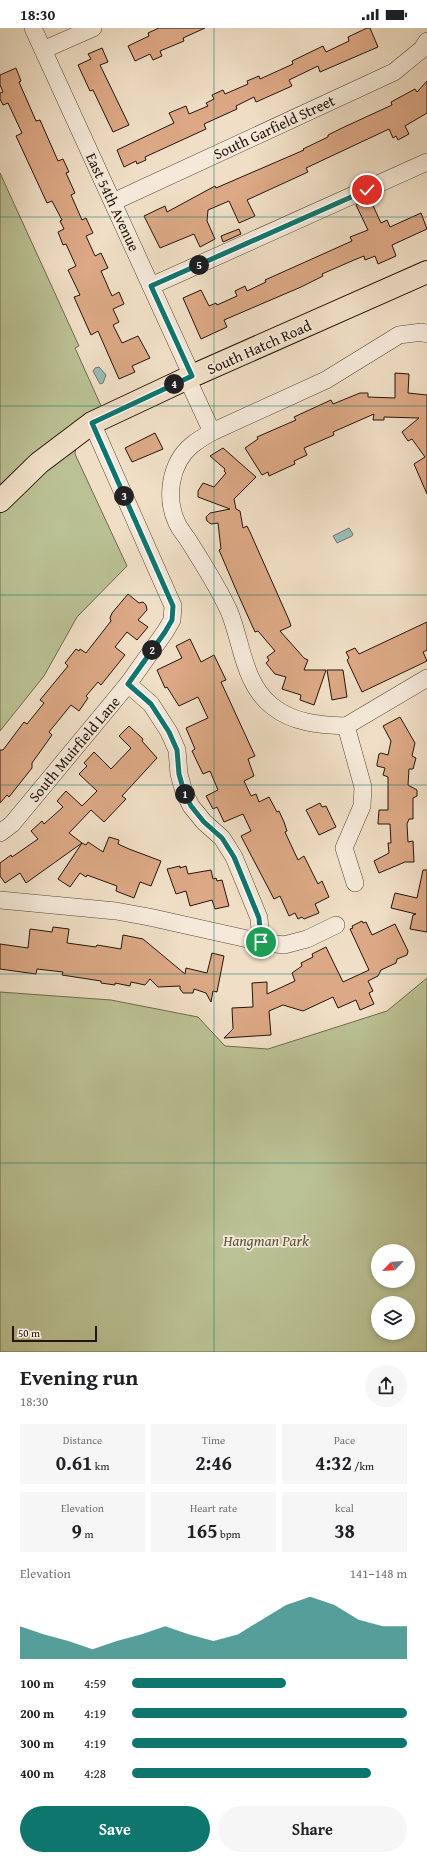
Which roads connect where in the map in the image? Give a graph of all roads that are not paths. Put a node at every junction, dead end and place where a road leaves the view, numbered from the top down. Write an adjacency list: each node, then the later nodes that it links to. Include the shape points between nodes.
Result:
1 (33, 28): 4 (street, East 54th Avenue)
2 (93, 28): 4 (street)
3 (427, 41): 6 (street, South Garfield Street, via 422,49 394,72)
4 (43, 50): 6 (street, East 54th Avenue)
5 (427, 162): 8 (street)
6 (113, 202): 8 (street, East 54th Avenue)
7 (427, 272): 10 (main road, South Hatch Road)
8 (151, 286): 10 (street, East 54th Avenue)
9 (427, 334): 12 (street, via 422,332 399,335 326,380)
10 (190, 377): 11 (main road, South Hatch Road); 12 (street, East 54th Avenue)
11 (92, 423): 13 (main road, South Hatch Road, via 39,463); 15 (street, South Muirfield Lane, via 173,606 172,620)
12 (212, 432): 16 (street, via 191,445 173,472 172,505 176,522 222,596 232,619 244,663 271,706 294,719 320,725)
13 (0, 501)
14 (427, 678): 16 (street)
15 (128, 684): 17 (street, South Muirfield Lane, via 12,824); 21 (street, via 151,704 169,732 177,750 184,792 191,806 222,838 234,857 259,918)
16 (346, 726): 18 (street, via 363,787 362,806 344,848)
17 (0, 833)
18 (355, 883)
19 (0, 900): 21 (street, via 149,917)
20 (336, 925): 21 (street, via 284,945)
21 (261, 942)

